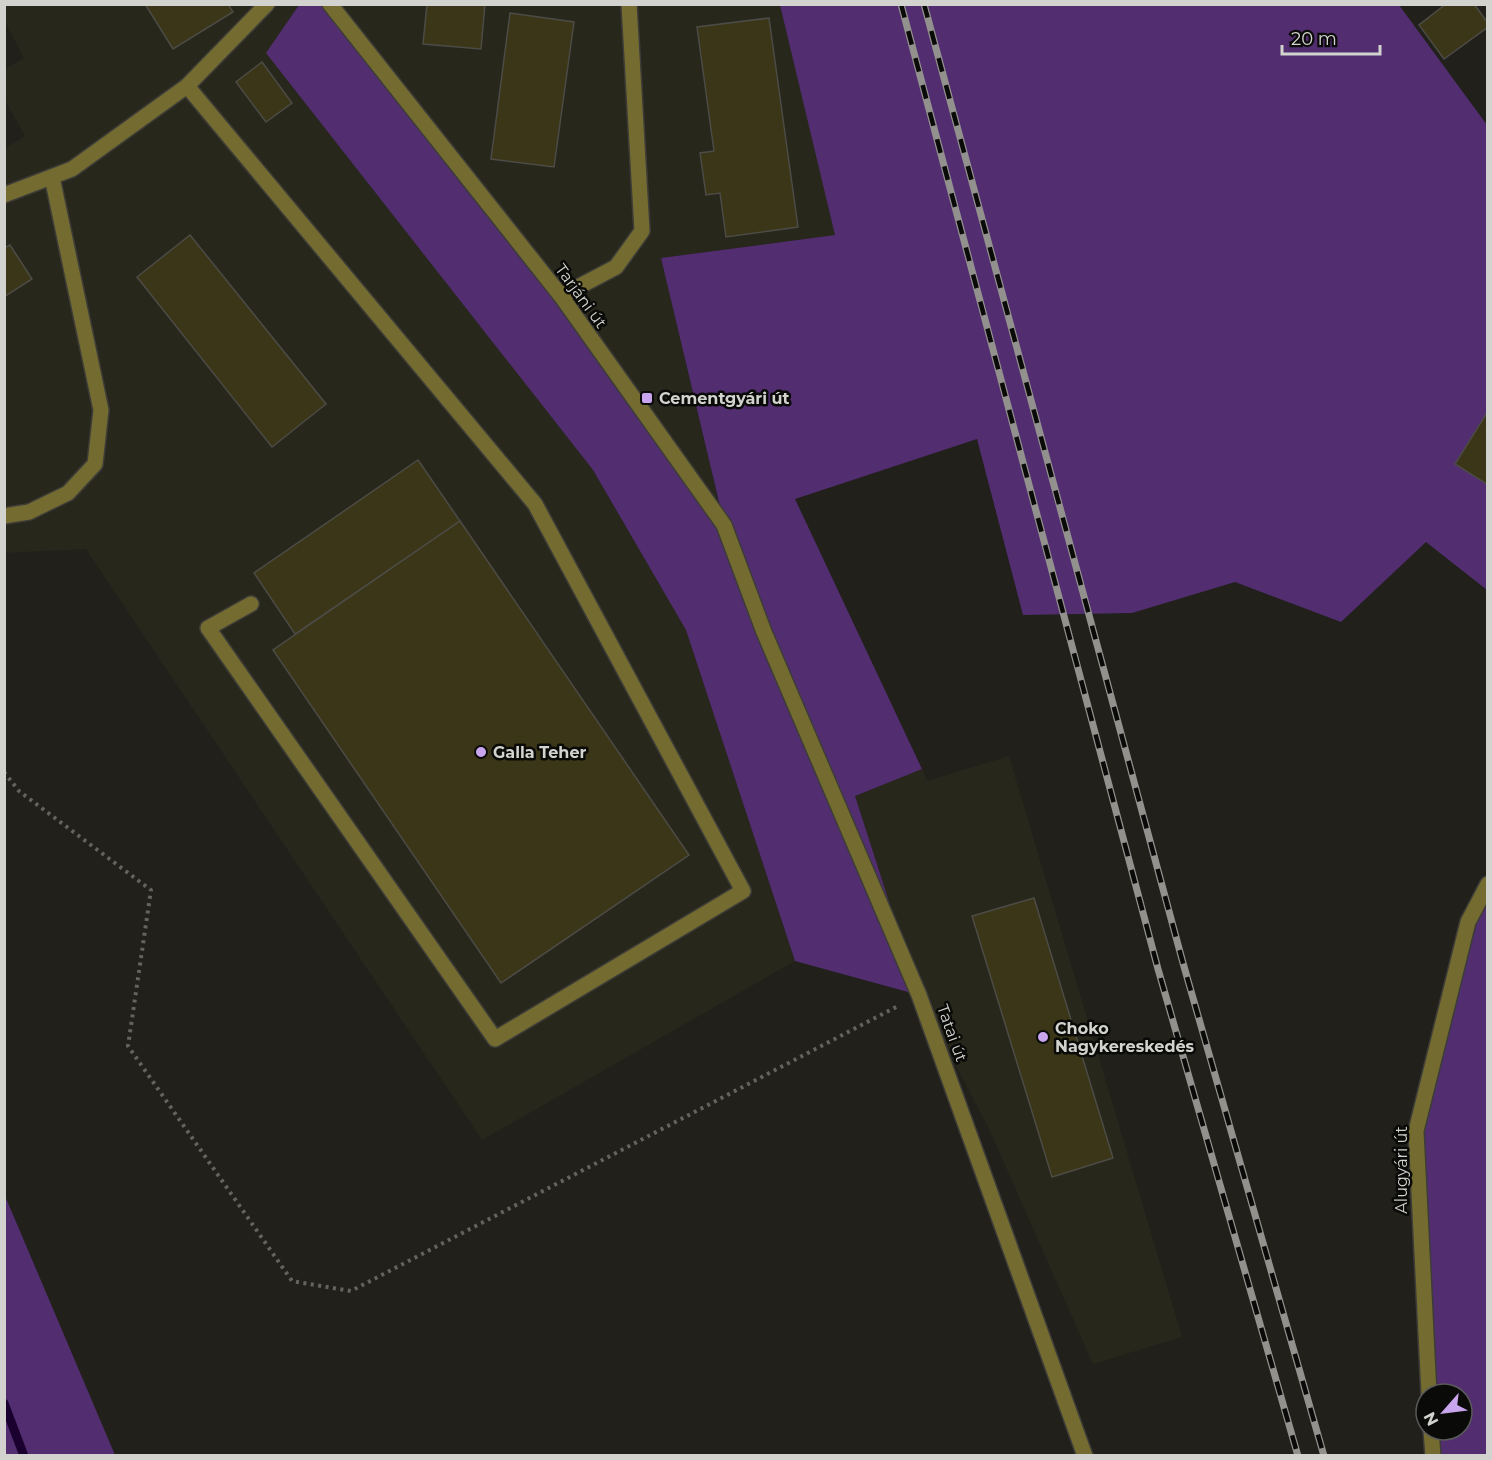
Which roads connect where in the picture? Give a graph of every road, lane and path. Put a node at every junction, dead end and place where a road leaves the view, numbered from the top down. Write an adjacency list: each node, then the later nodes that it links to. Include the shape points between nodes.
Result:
1 (267, 4): 4 (street)
2 (330, 4): 7 (street, Tarjáni út)
3 (629, 4): 7 (street, via 642,231 616,267)
4 (187, 86): 5 (street, via 72,169); 9 (street, via 535,504 743,891 495,1039 208,628)
5 (52, 177): 6 (street); 8 (street, via 101,410 95,464 68,493 28,512)
6 (4, 195)
7 (561, 296): 10 (street, Tarjáni út, via 724,525)
8 (4, 516)
9 (250, 604)
10 (764, 632): 13 (street, Tatai út)
11 (4, 772): 13 (path, via 19,791 151,890 128,1046 292,1281 351,1291)
12 (1488, 884): 14 (street, Alugyári út, via 1468,922 1416,1131)
13 (919, 995): 15 (street, Tatai út)
14 (1428, 1382)
15 (1085, 1455)

